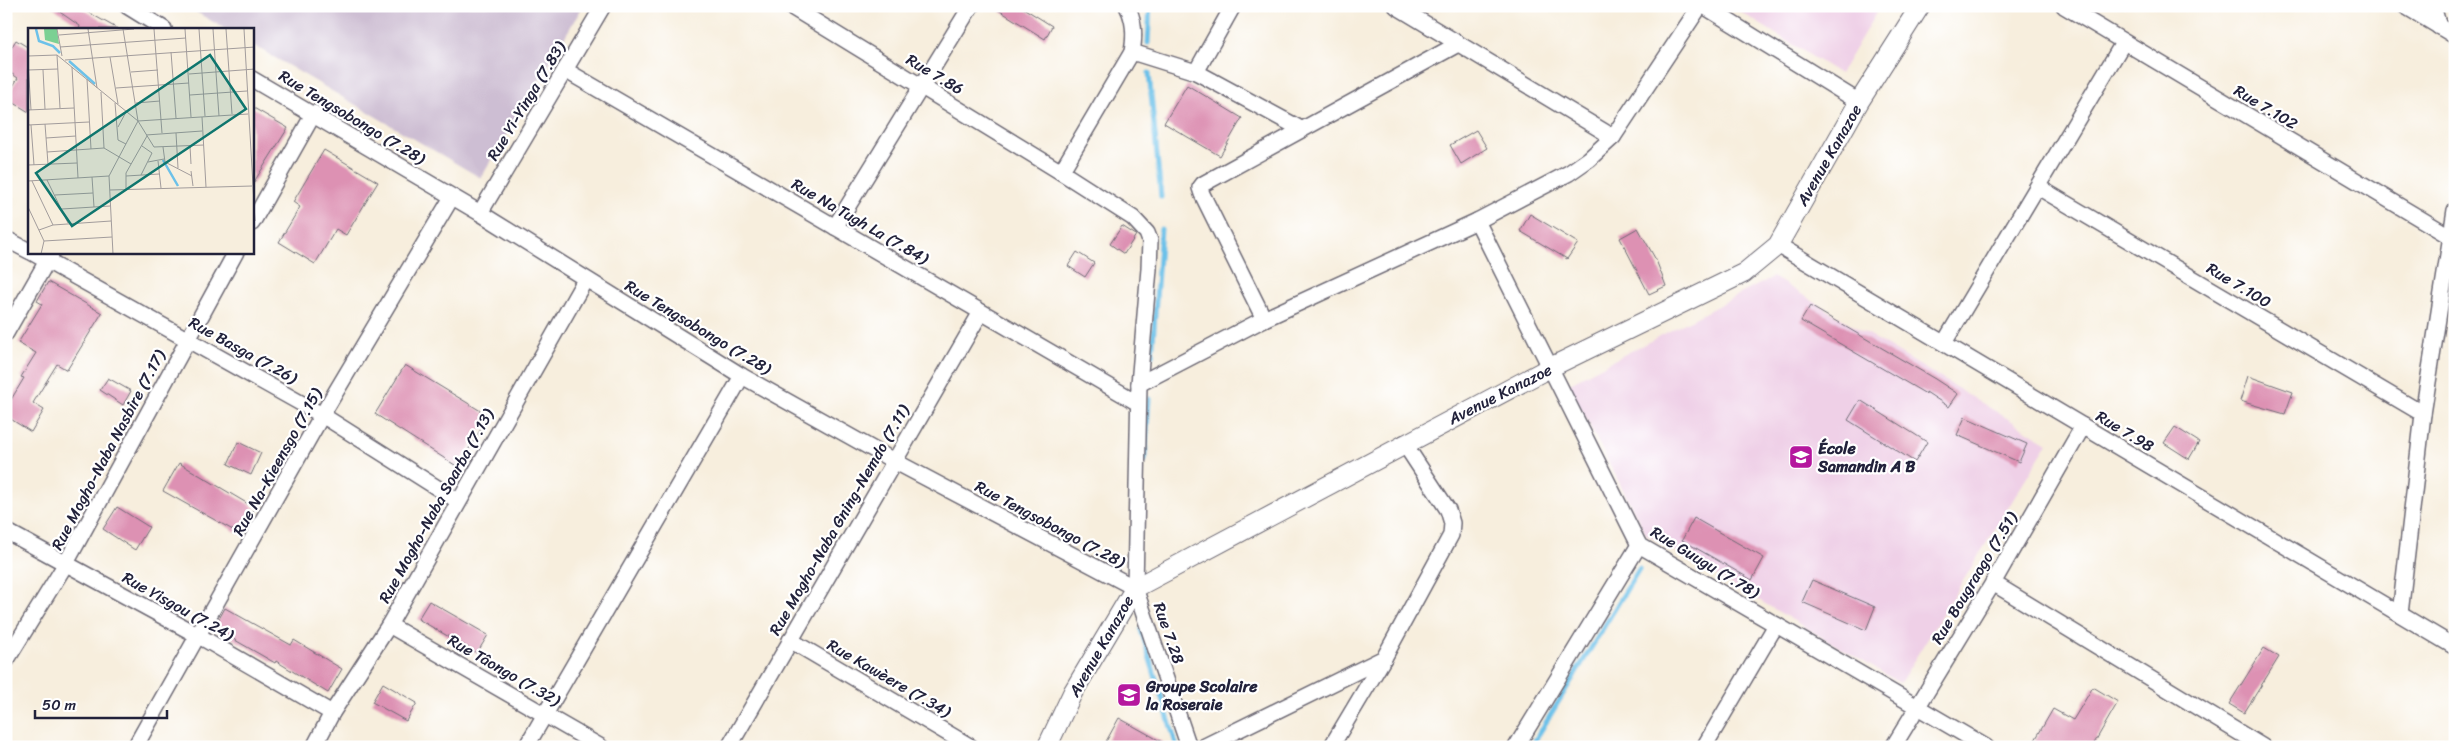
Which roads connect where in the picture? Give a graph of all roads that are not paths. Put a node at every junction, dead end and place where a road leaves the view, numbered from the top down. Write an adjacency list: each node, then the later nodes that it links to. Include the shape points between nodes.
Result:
1 (127, 6): 14 (street)
2 (603, 6): 19 (street, Rue Yi-Yinga (7.83))
3 (790, 6): 22 (street, Rue 7.86)
4 (971, 6): 22 (street)
5 (1127, 6): 18 (street, via 1132,15 1135,36)
6 (1233, 6): 20 (street)
7 (1396, 6): 17 (street)
8 (1702, 6): 23 (street); 26 (street)
9 (1920, 6): 23 (street, Avenue Kanazoe)
10 (2064, 6): 16 (street, Rue 7.102)
11 (2405, 6): 13 (street)
12 (2433, 6): 13 (street)
13 (2439, 26): 15 (street)
14 (162, 28)
15 (2455, 36)
16 (2123, 43): 28 (street); 35 (street, Rue 7.102)
17 (1458, 44): 25 (street); 26 (street)
18 (1132, 52): 20 (street); 27 (street)
19 (565, 70): 31 (street, Rue Yi-Yinga (7.83)); 34 (street, Rue Na Tugh La (7.84))
20 (1196, 72): 25 (street)
21 (254, 80): 24 (street, Rue Tengsobongo (7.28))
22 (922, 87): 27 (street, Rue 7.86); 34 (street)
23 (1859, 102): 37 (street, Avenue Kanazoe)
24 (314, 113): 29 (street, Rue Tengsobongo (7.28)); 32 (street)
25 (1301, 129): 43 (street, via 1206,181 1200,188)
26 (1614, 137): 33 (street, via 1569,173)
27 (1061, 172): 49 (street, Rue 7.86, via 1133,218 1150,241)
28 (2038, 187): 46 (street); 51 (street, Rue 7.100)
29 (452, 197): 31 (street, Rue Tengsobongo (7.28)); 52 (street, Rue Na-Kieensgo (7.15))
30 (2455, 210): 35 (street)
31 (480, 213): 41 (street, Rue Tengsobongo (7.28))
32 (254, 219)
33 (1477, 221): 43 (street); 47 (street, Rue Guugu (7.78))
34 (835, 226): 42 (street, Rue Na Tugh La (7.84))
35 (2450, 237): 51 (street)
36 (6, 239): 38 (street, Rue Basga (7.26))
37 (1778, 245): 46 (street, Rue 7.98); 47 (street, Avenue Kanazoe, via 1744,273)
38 (28, 251)
39 (235, 254): 45 (street, Rue Mogho-Naba Nasbire (7.17))
40 (49, 257): 44 (street); 45 (street, Rue Basga (7.26))
41 (585, 280): 48 (street, Rue Tengsobongo (7.28)); 56 (street, Rue Mogho-Naba Soarba (7.13))
42 (981, 312): 50 (street, Rue Na Tugh La (7.84)); 55 (street, Rue Mogho-Naba Gning-Nemdo (7.11))
43 (1264, 319): 49 (street)
44 (6, 333)
45 (187, 339): 52 (street, Rue Basga (7.26)); 59 (street, Rue Mogho-Naba Nasbire (7.17))
46 (1944, 343): 53 (street, Rue 7.98)
47 (1550, 368): 54 (street, Avenue Kanazoe); 58 (street, Rue Guugu (7.78))
48 (742, 376): 55 (street, Rue Tengsobongo (7.28)); 72 (street)
49 (1139, 384): 50 (street, Rue 7.28)
50 (1138, 403): 61 (street, Rue 7.28)
51 (2423, 414): 62 (street)
52 (322, 415): 56 (street, Rue Basga (7.26)); 65 (street, Rue Na-Kieensgo (7.15))
53 (2083, 426): 60 (street, Rue Bougraogo (7.51)); 62 (street, Rue 7.98)
54 (1404, 443): 61 (street, Avenue Kanazoe); 68 (street, via 1448,510 1451,535)
55 (894, 461): 61 (street, Rue Tengsobongo (7.28)); 66 (street, Rue Mogho-Naba Gning-Nemdo (7.11))
56 (458, 501): 63 (street, Rue Mogho-Naba Soarba (7.13))
57 (6, 531): 59 (street, Rue Yisgou (7.24))
58 (1639, 545): 64 (street, Rue Guugu (7.78)); 83 (street)
59 (66, 565): 65 (street, Rue Yisgou (7.24)); 69 (street, Rue Mogho-Naba Nasbire (7.17))
60 (1993, 583): 70 (street, Rue Bougraogo (7.51)); 87 (street)
61 (1135, 588): 79 (street, Avenue Kanazoe, via 1073,692); 80 (street, Rue 7.28)
62 (2400, 614): 67 (street, Rue 7.98)
63 (390, 625): 71 (street, Rue Mogho-Naba Soarba (7.13)); 72 (street, Rue Tâongo (7.32))
64 (1776, 625): 70 (street, Rue Guugu (7.78)); 84 (street)
65 (199, 636): 71 (street, Rue Yisgou (7.24)); 73 (street, Rue Na-Kieensgo (7.15))
66 (790, 640): 77 (street, Rue Mogho-Naba Gning-Nemdo (7.11)); 78 (street, Rue Kawèere (7.34))
67 (2455, 647)
68 (1384, 658): 81 (street); 82 (street)
69 (6, 661)
70 (1917, 706): 85 (street, Rue Bougraogo (7.51)); 86 (street, Rue Guugu (7.78))
71 (332, 713): 74 (street, Rue Mogho-Naba Soarba (7.13))
72 (545, 714): 75 (street); 76 (street, Rue Tâongo (7.32))
73 (135, 747)
74 (314, 747)
75 (526, 747)
76 (601, 747)
77 (729, 747)
78 (971, 747)
79 (1047, 747)
80 (1189, 747)
81 (1203, 747)
82 (1331, 747)
83 (1516, 747)
84 (1704, 747)
85 (1893, 747)
86 (1986, 747)
87 (2263, 747)

